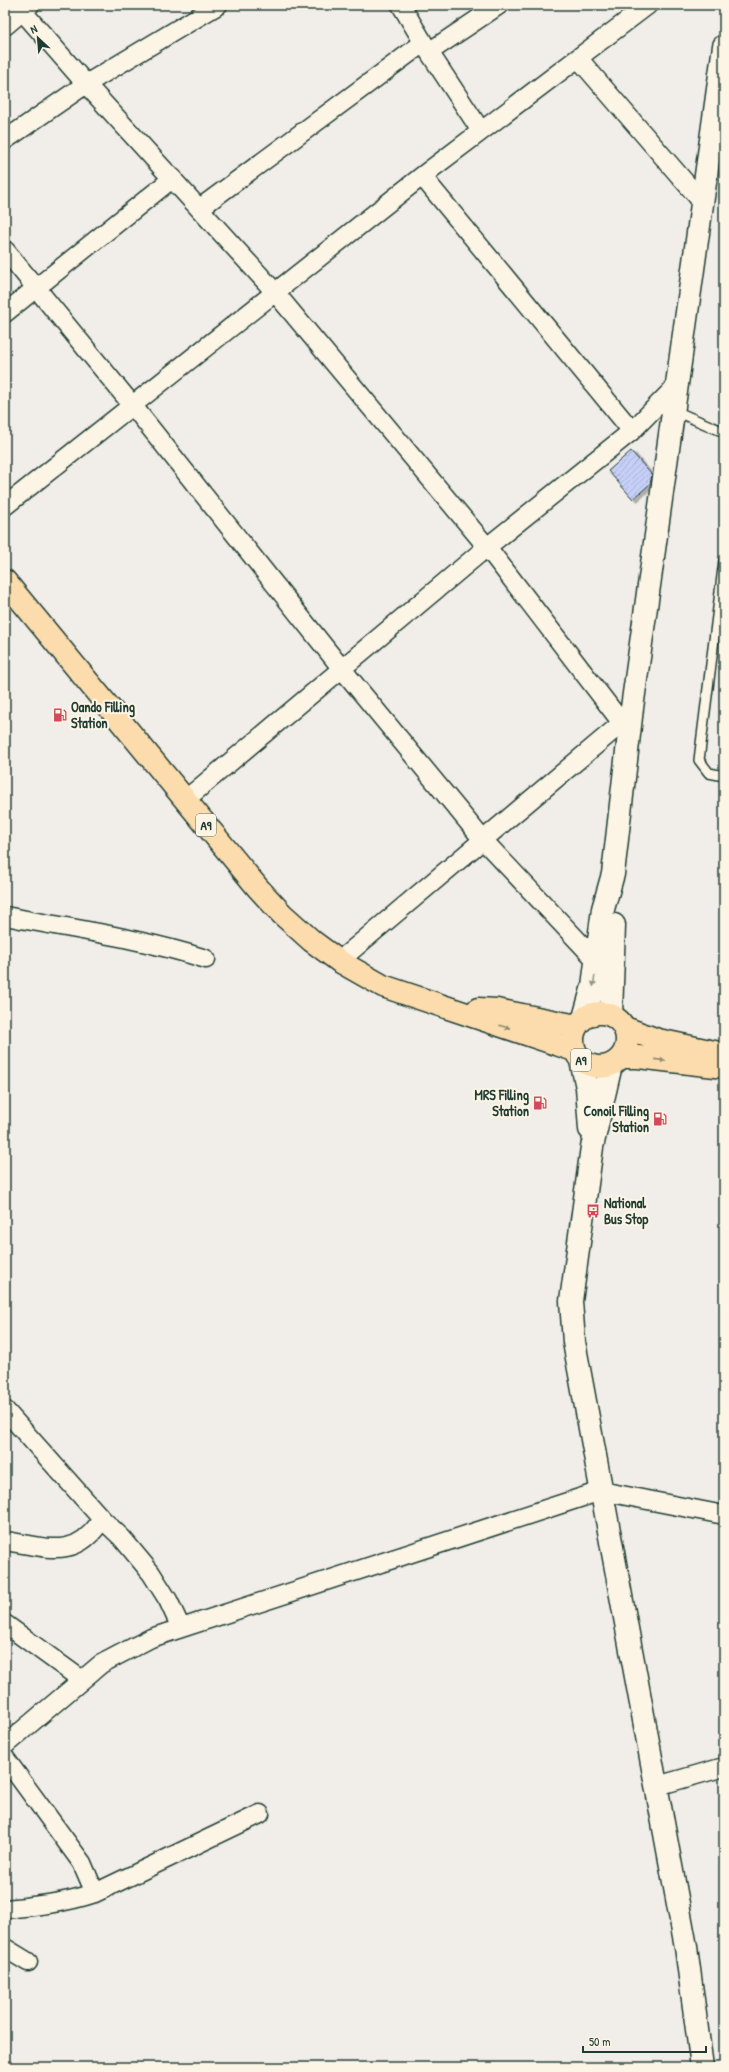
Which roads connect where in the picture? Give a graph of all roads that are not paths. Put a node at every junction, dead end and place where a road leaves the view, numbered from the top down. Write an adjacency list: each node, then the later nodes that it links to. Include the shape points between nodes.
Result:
1 (218, 5): 10 (street)
2 (401, 5): 8 (street)
3 (499, 5): 8 (street)
4 (648, 5): 9 (street)
5 (23, 7): 6 (street); 10 (street)
6 (5, 26)
7 (724, 46): 15 (street)
8 (426, 48): 11 (street); 16 (street)
9 (578, 58): 11 (street); 15 (street)
10 (86, 84): 12 (street); 14 (street)
11 (482, 131): 13 (street)
12 (5, 140)
13 (422, 176): 19 (street); 24 (street)
14 (173, 178): 16 (street); 18 (street)
15 (703, 203): 21 (street)
16 (200, 208): 19 (street)
17 (5, 250): 18 (street)
18 (35, 289): 20 (street); 22 (street)
19 (274, 291): 22 (street); 27 (street)
20 (5, 313)
21 (677, 385): 23 (street); 24 (street)
22 (133, 406): 26 (street); 31 (street)
23 (675, 411): 25 (lane); 32 (street)
24 (632, 431): 27 (street)
25 (724, 432)
26 (5, 506)
27 (487, 547): 31 (street); 32 (street)
28 (724, 560): 30 (lane)
29 (5, 581): 34 (highway, A9)
30 (720, 629): 33 (lane, via 699,760 709,773)
31 (342, 670): 34 (street); 35 (street)
32 (627, 715): 35 (street); 36 (street)
33 (724, 776)
34 (185, 800): 40 (highway, A9, via 282,914)
35 (483, 840): 39 (street); 40 (street)
36 (613, 874): 39 (street, via 603,909); 43 (street)
37 (5, 916): 38 (street, via 152,944)
38 (206, 959)
39 (596, 960): 42 (street, one-way to 42, via 593,986)
40 (339, 961): 41 (highway, A9, via 383,986)
41 (455, 1008): 42 (highway, A9, via 497,1010); 45 (highway, A9, one-way to 45)
42 (580, 1022): 43 (highway, A9, via 592,1014 602,1013); 45 (highway, A9, via 572,1042)
43 (618, 1022): 44 (highway, A9, via 658,1040); 46 (highway, via 627,1038 626,1048)
44 (724, 1054)
45 (578, 1056): 46 (highway, A9, via 591,1066 601,1068); 48 (street, via 587,1087)
46 (616, 1061): 47 (highway, A9, one-way to 47, via 638,1057); 48 (street)
47 (724, 1066)
48 (592, 1148): 50 (street, via 571,1301 574,1342)
49 (5, 1410): 52 (street)
50 (601, 1491): 51 (street); 55 (street); 60 (street)
51 (724, 1515)
52 (102, 1519): 53 (street, via 94,1532 80,1544 64,1548); 55 (street, via 122,1538 151,1574 168,1600)
53 (5, 1541)
54 (5, 1624): 56 (street)
55 (181, 1628): 56 (street, via 128,1649 101,1664)
56 (82, 1680): 57 (street)
57 (5, 1746)
58 (5, 1758): 62 (street, via 77,1857)
59 (724, 1767): 60 (street)
60 (657, 1786): 66 (street, via 686,1947)
61 (260, 1814): 62 (street)
62 (95, 1893): 63 (street, via 55,1904)
63 (5, 1909)
64 (5, 1948): 65 (street)
65 (28, 1962)
66 (702, 2067)

